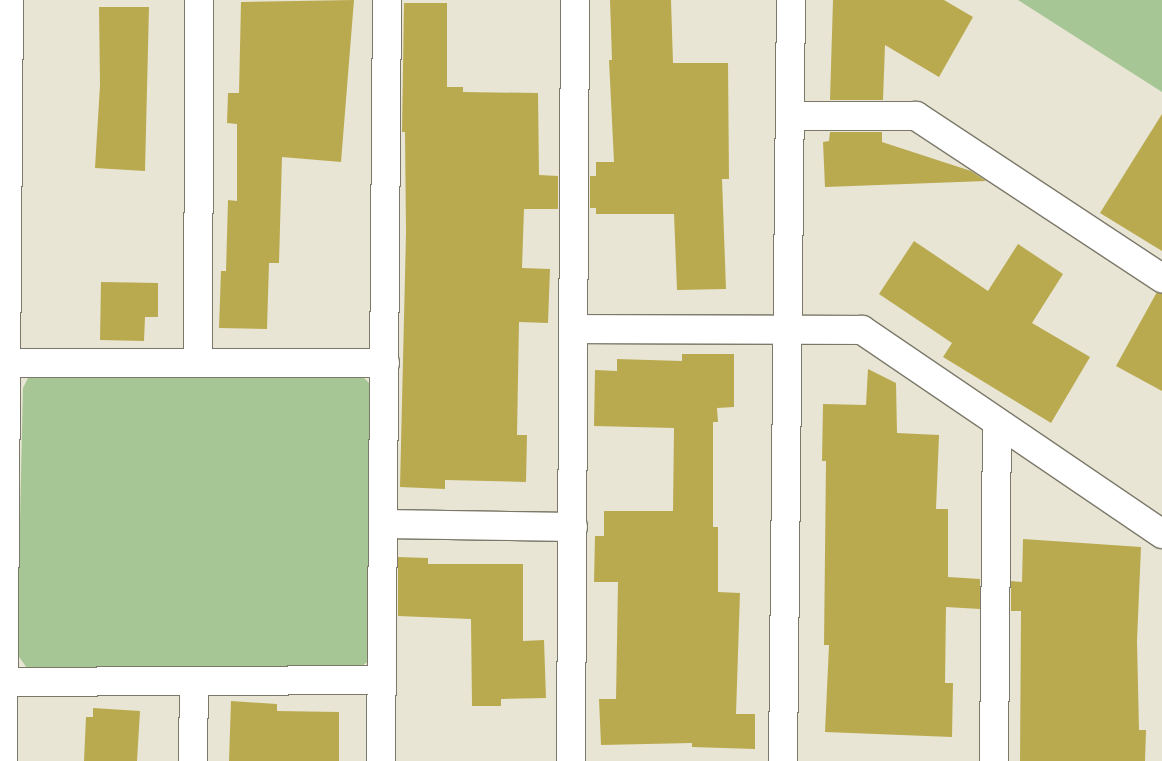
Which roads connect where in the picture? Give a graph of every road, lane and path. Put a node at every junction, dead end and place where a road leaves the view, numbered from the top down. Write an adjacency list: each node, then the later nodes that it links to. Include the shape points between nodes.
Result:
1 (9, 0): 11 (street)
2 (199, 0): 10 (street)
3 (387, 0): 12 (street)
4 (575, 0): 8 (street)
5 (791, 0): 6 (street)
6 (790, 116): 7 (street, via 916,116); 9 (street)
7 (1162, 278)
8 (573, 329): 9 (street); 16 (street)
9 (787, 329): 13 (street, via 862,330); 25 (street)
10 (198, 362): 11 (street); 12 (street)
11 (7, 363): 14 (street)
12 (385, 363): 15 (street)
13 (997, 424): 17 (street); 26 (street)
14 (2, 523): 20 (street)
15 (384, 524): 16 (street); 18 (street)
16 (573, 527): 24 (street)
17 (1162, 534)
18 (381, 680): 19 (street); 23 (street)
19 (194, 681): 20 (street); 22 (street)
20 (3, 682): 21 (street)
21 (3, 761)
22 (193, 761)
23 (381, 761)
24 (571, 761)
25 (783, 761)
26 (994, 761)

